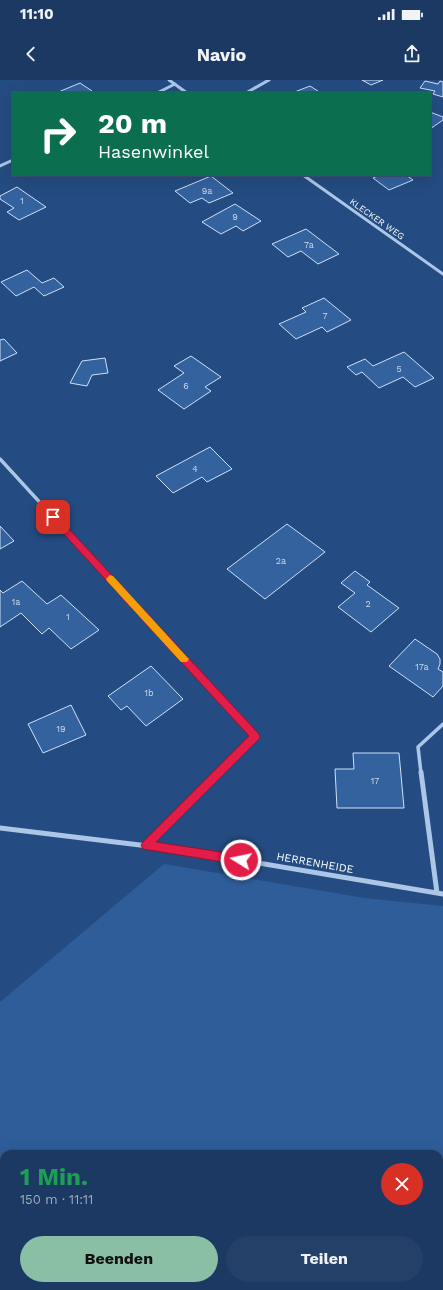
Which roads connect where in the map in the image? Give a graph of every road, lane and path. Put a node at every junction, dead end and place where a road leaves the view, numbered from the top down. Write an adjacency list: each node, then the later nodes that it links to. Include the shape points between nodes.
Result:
1 (169, 80): 3 (street)
2 (268, 80): 6 (street)
3 (175, 84): 4 (street); 5 (street)
4 (159, 92)
5 (187, 92)
6 (248, 92)
7 (12, 160): 8 (street)
8 (0, 166)
9 (304, 176): 10 (street, KLECKER WEG)
10 (443, 274)
11 (0, 459): 14 (street, via 256,737)
12 (443, 724): 15 (street, via 418,747)
13 (0, 828): 14 (street, HERRENHEIDE)
14 (146, 845): 15 (street, HERRENHEIDE)
15 (437, 893): 16 (street, HERRENHEIDE)
16 (443, 894)

